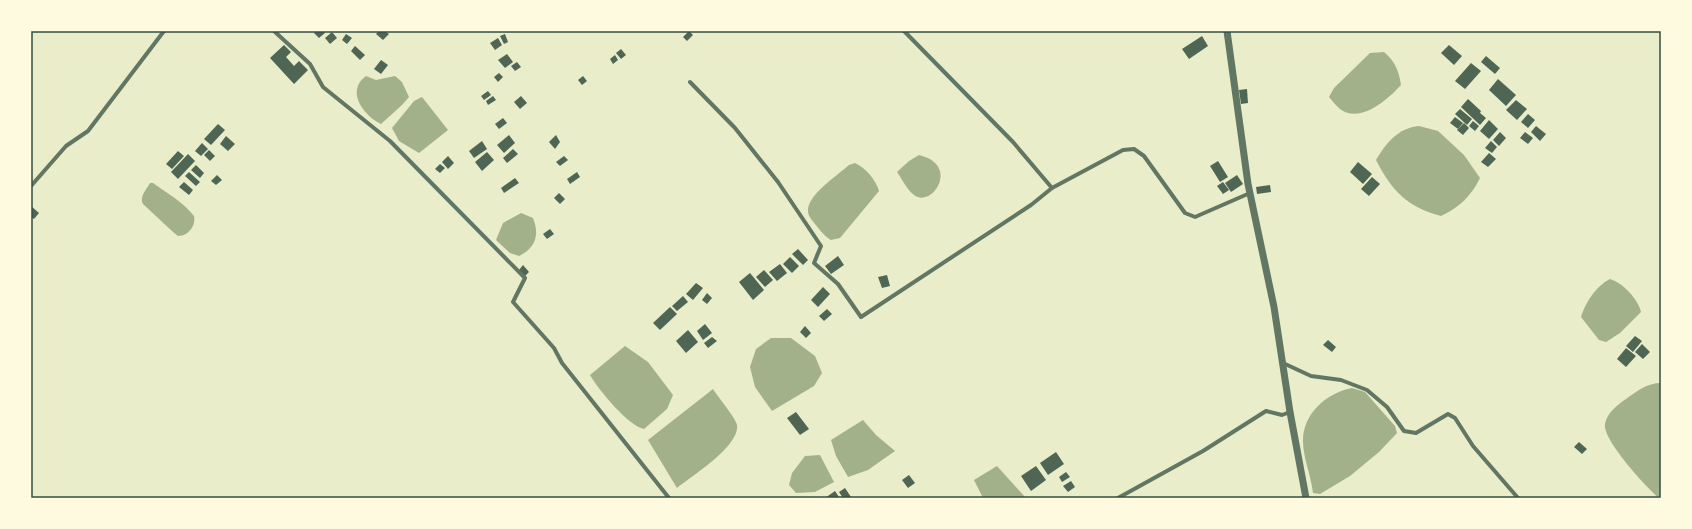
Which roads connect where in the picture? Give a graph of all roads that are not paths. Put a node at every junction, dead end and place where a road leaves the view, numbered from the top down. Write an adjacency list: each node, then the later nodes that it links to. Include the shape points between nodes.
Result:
1 (164, 31): 6 (street, via 88,130 66,146)
2 (274, 31): 11 (street, via 310,64 323,87 390,141 524,278 513,302 554,348 562,363)
3 (904, 31): 7 (street, via 1013,142)
4 (1226, 31): 8 (street)
5 (690, 82): 7 (street, via 735,128 778,182 821,246 814,263 838,284 861,317)
6 (31, 186)
7 (1052, 188): 8 (street, via 1123,150 1134,149 1144,156 1185,213 1195,217)
8 (1250, 193): 9 (street)
9 (1283, 363): 10 (street); 14 (street, via 1311,376 1341,380 1367,390 1387,407 1404,431 1416,433 1448,414 1456,418 1473,446)
10 (1290, 412): 12 (street, via 1282,415 1266,411 1203,451); 13 (street)
11 (669, 498)
12 (1118, 498)
13 (1306, 498)
14 (1518, 498)

